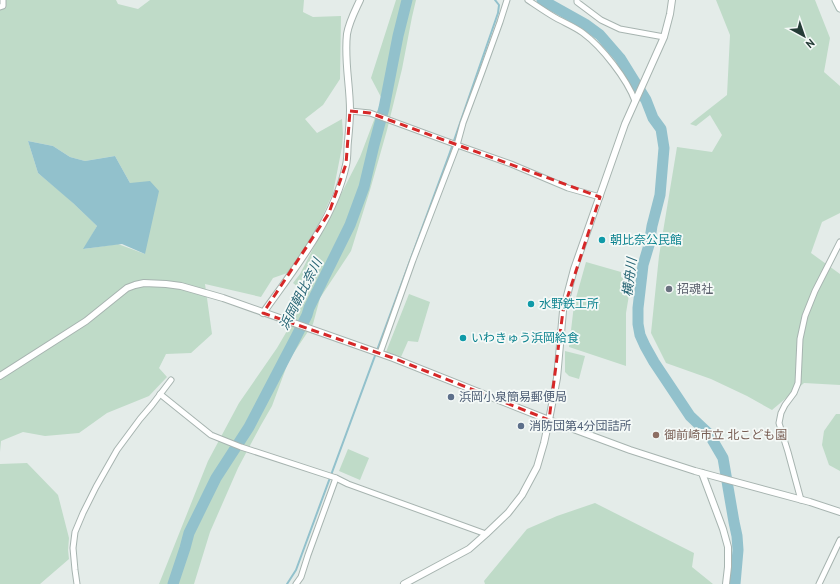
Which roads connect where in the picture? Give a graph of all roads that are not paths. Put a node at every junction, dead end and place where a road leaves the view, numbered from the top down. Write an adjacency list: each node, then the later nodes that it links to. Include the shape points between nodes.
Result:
1 (3, 0): 8 (street, via 4,4)
2 (360, 0): 12 (street, via 347,33)
3 (507, 0): 13 (street, via 493,44)
4 (528, 0): 11 (street, via 584,33 614,64)
5 (577, 0): 10 (street, via 601,20 620,29)
6 (672, 0): 10 (street)
7 (836, 0): 9 (main road)
8 (0, 7)
9 (840, 8)
10 (664, 37): 11 (street)
11 (635, 101): 14 (street)
12 (350, 111): 13 (street, via 370,113); 16 (street, via 346,164 329,213)
13 (454, 144): 14 (street, via 568,188); 17 (street)
14 (600, 197): 21 (street, via 574,269 563,311 557,378)
15 (840, 242): 24 (street, via 814,291 805,316 800,340 798,382 781,413 779,423)
16 (263, 313): 17 (street); 18 (street, via 181,286 144,283 134,285 86,321)
17 (377, 352): 21 (street)
18 (0, 376)
19 (171, 380): 20 (street)
20 (160, 394): 23 (street, via 211,435); 28 (street, via 117,450 83,513 73,548)
21 (549, 420): 22 (street); 26 (street, via 536,467 522,495)
22 (702, 473): 24 (street); 31 (street, via 728,547)
23 (336, 478): 26 (street); 29 (street, via 301,577)
24 (801, 500): 25 (street)
25 (840, 512)
26 (486, 534): 30 (street, via 469,549)
27 (840, 540): 32 (street)
28 (77, 584)
29 (296, 584)
30 (404, 584)
31 (726, 584)
32 (819, 584)

